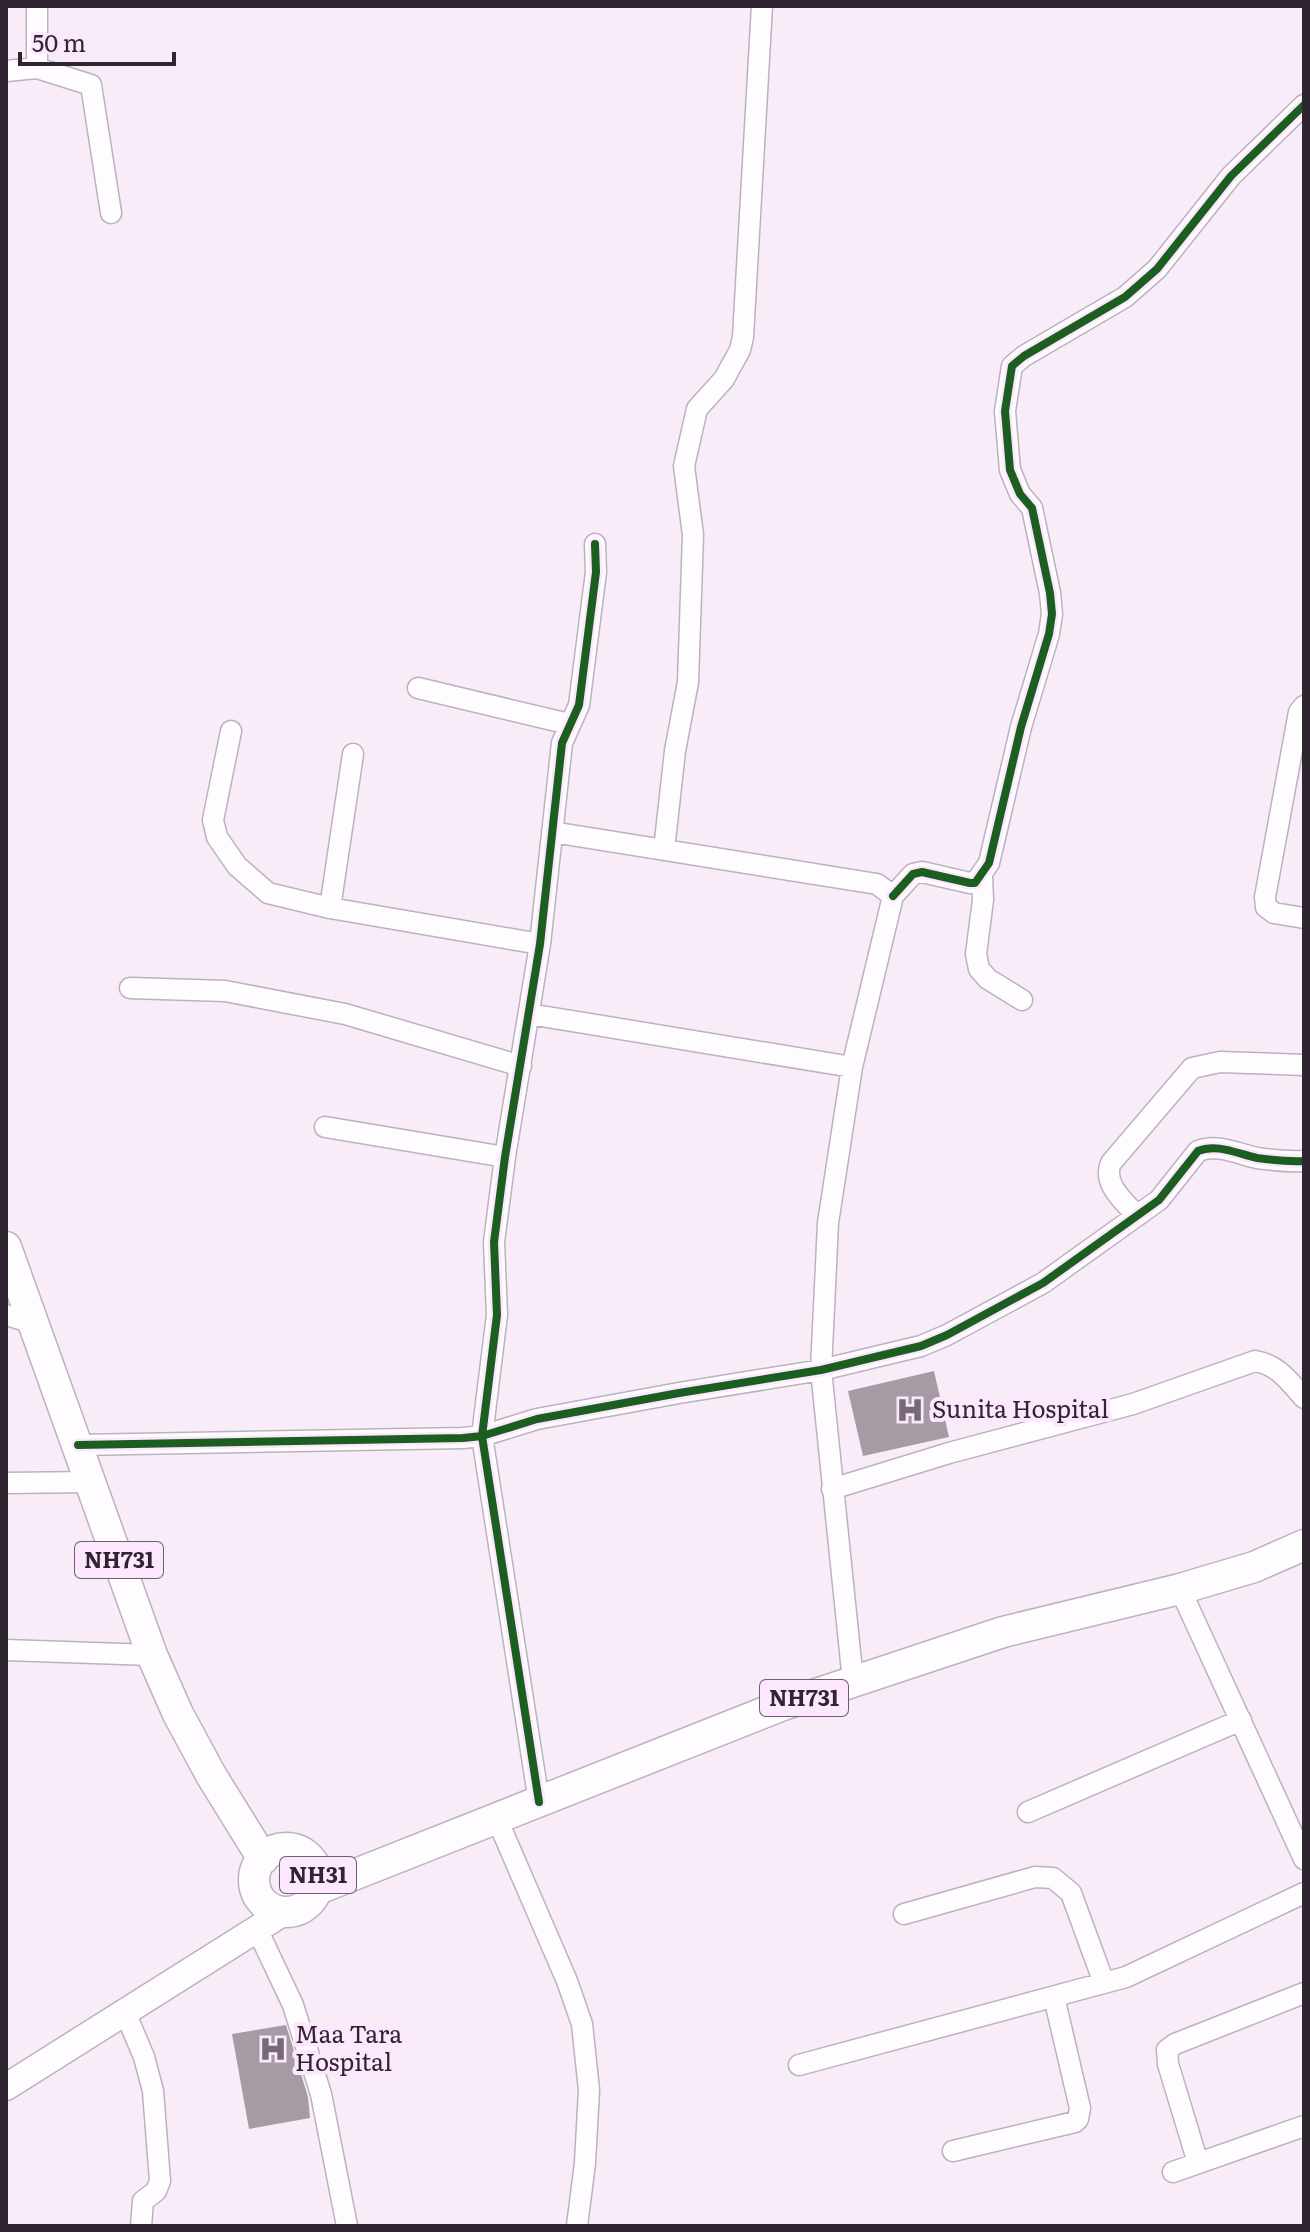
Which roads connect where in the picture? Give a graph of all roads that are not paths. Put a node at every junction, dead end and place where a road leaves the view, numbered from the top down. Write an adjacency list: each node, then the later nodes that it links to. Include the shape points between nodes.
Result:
1 (37, 6): 3 (street)
2 (762, 6): 14 (street, via 743,337 724,379 697,409 684,466 693,535 688,682)
3 (37, 68): 4 (street); 6 (street, via 91,85)
4 (6, 71)
5 (1304, 105): 15 (street, via 1231,176 1125,297 1012,366 1005,411 1010,470 1032,508 1052,614)
6 (111, 213)
7 (595, 544): 10 (street, via 579,705)
8 (418, 688): 10 (street)
9 (1304, 706): 18 (street, via 1265,897 1266,907 1274,913)
10 (569, 724): 13 (street)
11 (231, 731): 17 (street, via 213,820 217,837 237,866 268,893)
12 (353, 754): 17 (street)
13 (552, 832): 14 (street); 19 (street)
14 (664, 850): 16 (street, via 877,884)
15 (982, 876): 16 (street, via 970,883 913,874); 21 (street, via 979,969)
16 (893, 896): 25 (street)
17 (330, 908): 19 (street)
18 (1304, 918)
19 (540, 944): 22 (street)
20 (130, 988): 24 (street, via 225,991 345,1014)
21 (1022, 1000)
22 (529, 1014): 24 (street); 25 (street)
23 (1304, 1065): 29 (street, via 1220,1062 1192,1068 1107,1172)
24 (521, 1066): 27 (street)
25 (852, 1067): 32 (street, via 828,1223)
26 (325, 1127): 27 (street)
27 (505, 1157): 34 (street, via 493,1255 497,1315)
28 (1304, 1161): 29 (street, via 1204,1148 1159,1200)
29 (1137, 1216): 32 (street, via 1043,1283 947,1335)
30 (6, 1247): 31 (highway, NH731)
31 (20, 1319): 35 (highway, NH731)
32 (821, 1370): 34 (street, via 537,1419); 38 (street)
33 (1304, 1398): 38 (street, via 1278,1370 1255,1361 1133,1404)
34 (482, 1436): 35 (street); 45 (street)
35 (78, 1445): 36 (highway, NH731)
36 (91, 1482): 37 (street); 42 (highway, NH731)
37 (6, 1483)
38 (832, 1489): 43 (street)
39 (1304, 1545): 40 (highway, NH731, via 1254,1567)
40 (1180, 1589): 43 (highway, NH731, via 1003,1632); 44 (street)
41 (6, 1650): 42 (street)
42 (152, 1655): 48 (highway, NH731, via 211,1775)
43 (853, 1681): 45 (highway, NH731)
44 (1241, 1720): 46 (street); 49 (street)
45 (539, 1802): 47 (highway, NH731)
46 (1028, 1812)
47 (497, 1819): 50 (highway, NH731); 67 (street, via 582,2024 589,2090)
48 (263, 1859): 50 (highway, NH31, via 274,1850 302,1852 313,1862); 52 (highway, NH31, via 254,1885 260,1899)
49 (1304, 1859)
50 (318, 1889): 52 (highway, NH31, via 299,1910)
51 (1304, 1893): 55 (street)
52 (284, 1912): 54 (main road)
53 (904, 1914): 55 (street, via 1035,1877 1053,1878 1071,1893)
54 (257, 1929): 58 (main road); 66 (street, via 293,2005 321,2094)
55 (1104, 1983): 57 (street)
56 (1304, 1993): 63 (street, via 1167,2050)
57 (1054, 1997): 59 (street); 62 (street, via 1080,2108 1078,2119)
58 (125, 2012): 60 (main road); 65 (street, via 153,2091 160,2173 156,2191 143,2201)
59 (799, 2065)
60 (10, 2077)
61 (1304, 2126): 63 (street)
62 (953, 2151)
63 (1198, 2163): 64 (street)
64 (1173, 2172)
65 (141, 2226)
66 (347, 2226)
67 (577, 2226)

